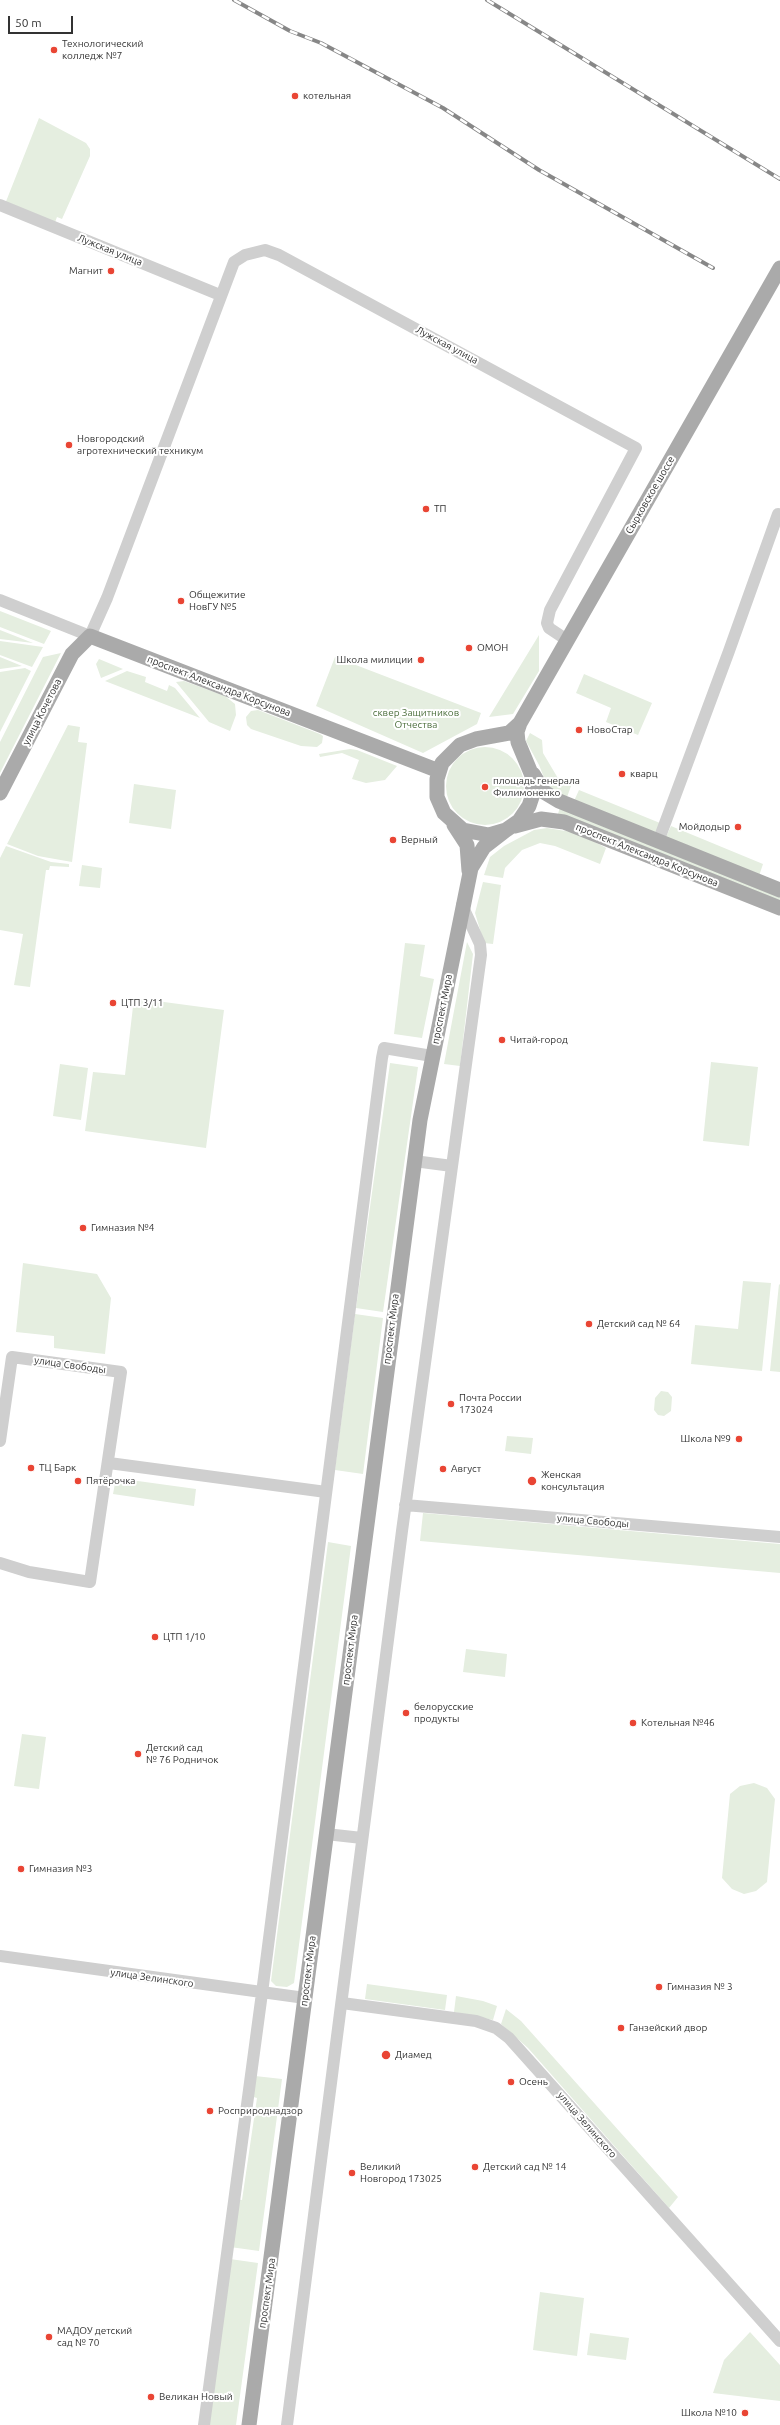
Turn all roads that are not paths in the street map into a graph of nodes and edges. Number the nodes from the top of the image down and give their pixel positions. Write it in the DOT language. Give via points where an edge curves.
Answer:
graph roads {
  1 [pos="0,205"];
  2 [pos="780,268"];
  3 [pos="220,295"];
  4 [pos="780,515"];
  5 [pos="0,600"];
  6 [pos="90,636"];
  7 [pos="567,640"];
  8 [pos="520,723"];
  9 [pos="476,739"];
  10 [pos="528,764"];
  11 [pos="439,771"];
  12 [pos="0,793"];
  13 [pos="449,820"];
  14 [pos="508,829"];
  15 [pos="658,842"];
  16 [pos="468,878"];
  17 [pos="780,890"];
  18 [pos="462,905"];
  19 [pos="780,908"];
  20 [pos="432,1056"];
  21 [pos="414,1161"];
  22 [pos="452,1166"];
  23 [pos="0,1441"];
  24 [pos="108,1462"];
  25 [pos="326,1492"];
  26 [pos="405,1505"];
  27 [pos="780,1537"];
  28 [pos="0,1563"];
  29 [pos="326,1834"];
  30 [pos="362,1838"];
  31 [pos="0,1956"];
  32 [pos="262,1993"];
  33 [pos="305,1998"];
  34 [pos="342,2003"];
  35 [pos="780,2341"];
  36 [pos="204,2425"];
  37 [pos="249,2425"];
  38 [pos="287,2425"];
  1 -- 3 [label="street, Лужская улица"];
  2 -- 7 [label="main road, Сырковское шоссе"];
  3 -- 6 [label="street" via="211,326 107,598"];
  3 -- 7 [label="street, Лужская улица" via="234,262 265,250 280,255 636,448 550,610 547,623 549,628"];
  4 -- 15 [label="street" via="778,514"];
  5 -- 6 [label="street, проспект Александра Корсунова"];
  6 -- 11 [label="main road, проспект Александра Корсунова"];
  6 -- 12 [label="main road, улица Кочетова" via="72,654"];
  7 -- 8 [label="main road, Сырковское шоссе"];
  8 -- 9 [label="main road" via="509,733"];
  8 -- 10 [label="main road" via="517,732 518,742"];
  9 -- 10 [label="main road" via="486,738 504,742 516,750"];
  9 -- 11 [label="main road" via="453,750"];
  10 -- 14 [label="main road" via="533,787 531,801 525,814"];
  10 -- 15 [label="main road, проспект Александра Корсунова" via="539,786 554,798"];
  11 -- 13 [label="main road" via="437,797"];
  13 -- 14 [label="main road" via="472,833 489,835"];
  13 -- 16 [label="main road, проспект Мира" via="467,845"];
  14 -- 16 [label="main road, проспект Мира" via="484,847 474,861"];
  14 -- 19 [label="main road, проспект Александра Корсунова" via="541,819 564,822"];
  15 -- 17 [label="main road, проспект Александра Корсунова"];
  16 -- 18 [label="main road, проспект Мира"];
  18 -- 20 [label="main road, проспект Мира"];
  18 -- 22 [label="street" via="480,944 481,955"];
  20 -- 21 [label="main road, проспект Мира"];
  20 -- 25 [label="street" via="384,1048"];
  21 -- 22 [label="street"];
  21 -- 29 [label="main road, проспект Мира"];
  22 -- 26 [label="street"];
  23 -- 24 [label="street, улица Свободы" via="12,1357 121,1372"];
  24 -- 25 [label="street"];
  24 -- 28 [label="street, улица Свободы" via="90,1582 29,1572"];
  25 -- 32 [label="street"];
  26 -- 27 [label="street, улица Свободы"];
  26 -- 30 [label="street"];
  29 -- 30 [label="street"];
  29 -- 33 [label="main road, проспект Мира"];
  30 -- 34 [label="street"];
  31 -- 32 [label="street, улица Зелинского"];
  32 -- 33 [label="street, улица Зелинского"];
  32 -- 36 [label="street"];
  33 -- 37 [label="main road, проспект Мира"];
  34 -- 35 [label="street, улица Зелинского" via="476,2021 500,2031 528,2057"];
  34 -- 38 [label="street"];
}
